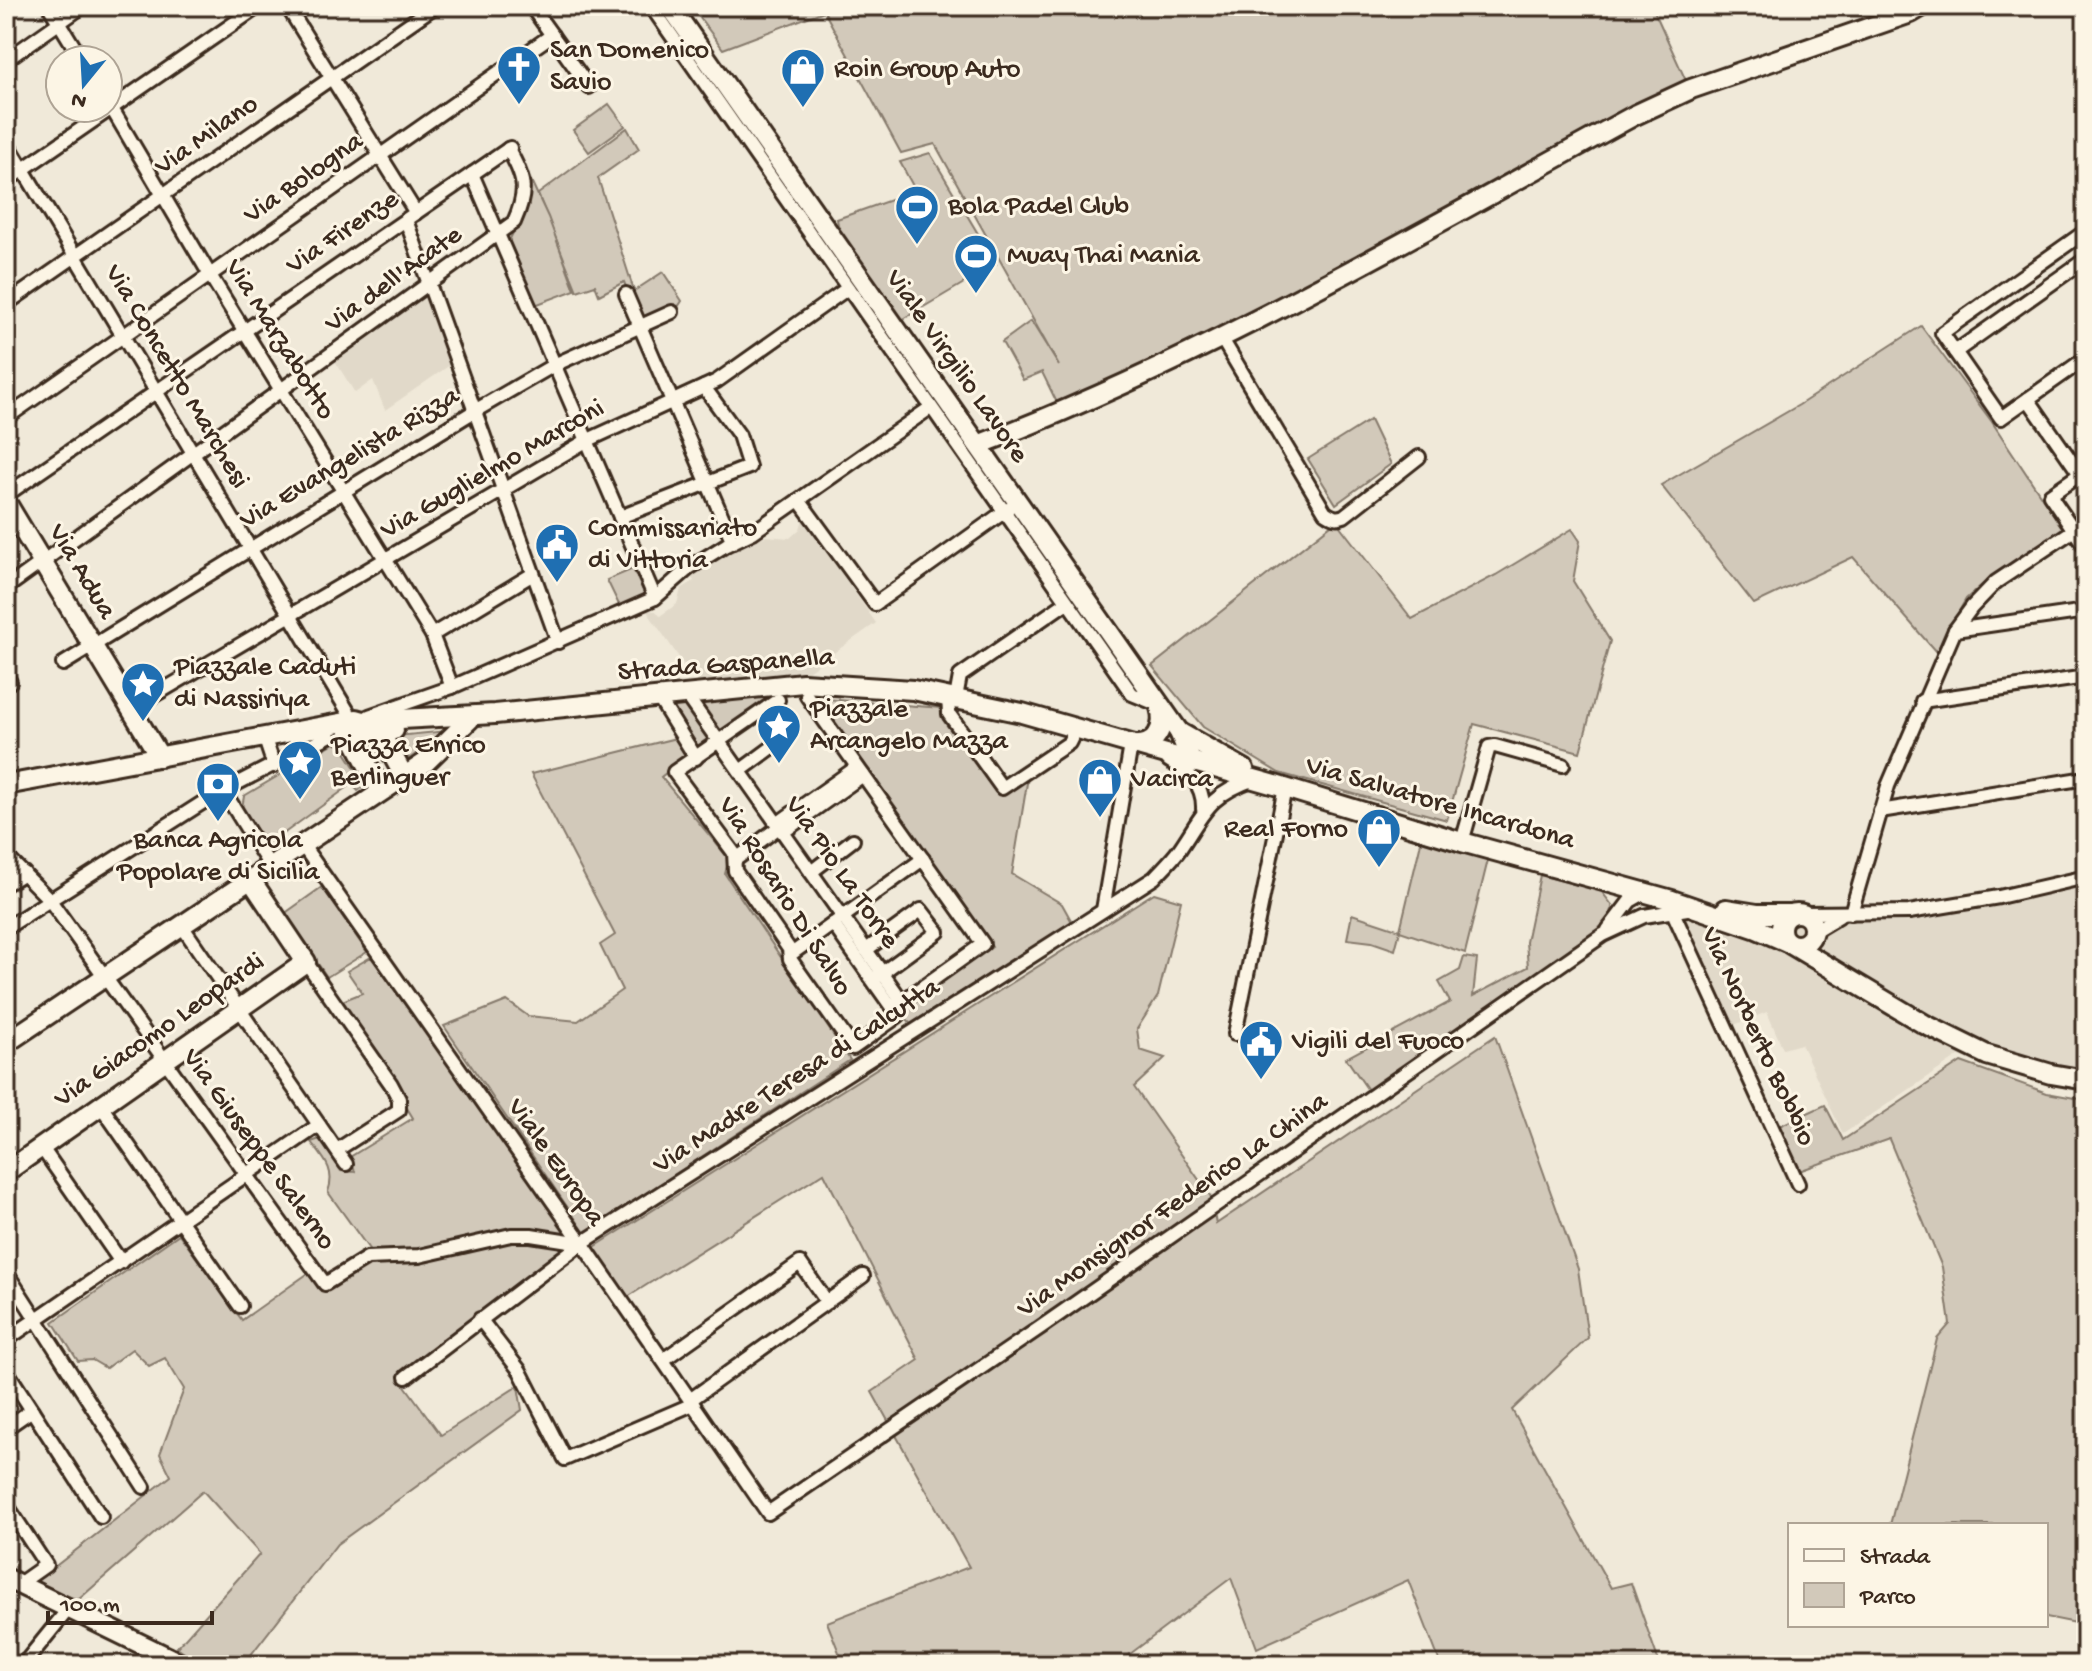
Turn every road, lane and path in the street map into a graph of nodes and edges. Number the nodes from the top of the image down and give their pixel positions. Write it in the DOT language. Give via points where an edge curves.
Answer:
graph roads {
  1 [pos="49,6"];
  2 [pos="83,6"];
  3 [pos="259,6"];
  4 [pos="287,6"];
  5 [pos="435,6"];
  6 [pos="531,6"];
  7 [pos="651,6"];
  8 [pos="670,6"];
  9 [pos="1923,6"];
  10 [pos="60,23"];
  11 [pos="552,35"];
  12 [pos="72,44"];
  13 [pos="6,60"];
  14 [pos="333,78"];
  15 [pos="589,87"];
  16 [pos="124,96"];
  17 [pos="84,124"];
  18 [pos="121,124"];
  19 [pos="6,141"];
  20 [pos="509,148"];
  21 [pos="380,156"];
  22 [pos="23,169"];
  23 [pos="472,174"];
  24 [pos="6,181"];
  25 [pos="164,196"];
  26 [pos="411,216"];
  27 [pos="2086,231"];
  28 [pos="497,235"];
  29 [pos="76,256"];
  30 [pos="2086,259"];
  31 [pos="844,269"];
  32 [pos="210,275"];
  33 [pos="429,284"];
  34 [pos="848,288"];
  35 [pos="626,294"];
  36 [pos="6,304"];
  37 [pos="672,312"];
  38 [pos="640,326"];
  39 [pos="244,330"];
  40 [pos="123,336"];
  41 [pos="1222,339"];
  42 [pos="1955,352"];
  43 [pos="2086,358"];
  44 [pos="554,365"];
  45 [pos="704,387"];
  46 [pos="155,390"];
  47 [pos="282,390"];
  48 [pos="2028,399"];
  49 [pos="672,400"];
  50 [pos="930,408"];
  51 [pos="473,412"];
  52 [pos="6,418"];
  53 [pos="586,441"];
  54 [pos="978,445"];
  55 [pos="194,454"];
  56 [pos="1419,457"];
  57 [pos="2083,472"];
  58 [pos="707,482"];
  59 [pos="343,490"];
  60 [pos="503,490"];
  61 [pos="6,495"];
  62 [pos="799,500"];
  63 [pos="6,502"];
  64 [pos="1010,507"];
  65 [pos="620,517"];
  66 [pos="2074,530"];
  67 [pos="733,542"];
  68 [pos="2086,548"];
  69 [pos="249,549"];
  70 [pos="385,559"];
  71 [pos="43,562"];
  72 [pos="533,574"];
  73 [pos="6,588"];
  74 [pos="655,598"];
  75 [pos="1067,602"];
  76 [pos="2086,611"];
  77 [pos="289,615"];
  78 [pos="1955,630"];
  79 [pos="432,635"];
  80 [pos="558,642"];
  81 [pos="92,646"];
  82 [pos="63,664"];
  83 [pos="2086,677"];
  84 [pos="452,687"];
  85 [pos="431,695"];
  86 [pos="686,695"];
  87 [pos="807,696"];
  88 [pos="658,697"];
  89 [pos="952,697"];
  90 [pos="778,700"];
  91 [pos="1922,701"];
  92 [pos="1159,705"];
  93 [pos="131,709"];
  94 [pos="495,714"];
  95 [pos="433,718"];
  96 [pos="470,719"];
  97 [pos="360,727"];
  98 [pos="1076,729"];
  99 [pos="1179,732"];
  100 [pos="329,736"];
  101 [pos="265,739"];
  102 [pos="719,742"];
  103 [pos="1131,745"];
  104 [pos="774,746"];
  105 [pos="1152,751"];
  106 [pos="160,757"];
  107 [pos="696,758"];
  108 [pos="1192,763"];
  109 [pos="1563,765"];
  110 [pos="274,766"];
  111 [pos="1220,770"];
  112 [pos="740,771"];
  113 [pos="860,771"];
  114 [pos="404,776"];
  115 [pos="2086,778"];
  116 [pos="1254,779"];
  117 [pos="6,785"];
  118 [pos="1202,787"];
  119 [pos="1280,787"];
  120 [pos="223,790"];
  121 [pos="381,791"];
  122 [pos="1222,793"];
  123 [pos="1203,809"];
  124 [pos="1880,811"];
  125 [pos="780,828"];
  126 [pos="853,840"];
  127 [pos="1462,842"];
  128 [pos="301,843"];
  129 [pos="6,856"];
  130 [pos="920,856"];
  131 [pos="735,860"];
  132 [pos="270,866"];
  133 [pos="811,872"];
  134 [pos="24,873"];
  135 [pos="2086,877"];
  136 [pos="251,880"];
  137 [pos="1611,883"];
  138 [pos="6,884"];
  139 [pos="1644,892"];
  140 [pos="49,899"];
  141 [pos="1672,905"];
  142 [pos="1103,910"];
  143 [pos="1796,914"];
  144 [pos="1848,914"];
  145 [pos="1648,915"];
  146 [pos="1619,916"];
  147 [pos="838,918"];
  148 [pos="182,926"];
  149 [pos="6,928"];
  150 [pos="1813,934"];
  151 [pos="1603,935"];
  152 [pos="1790,944"];
  153 [pos="866,950"];
  154 [pos="790,955"];
  155 [pos="306,962"];
  156 [pos="106,975"];
  157 [pos="878,976"];
  158 [pos="1849,978"];
  159 [pos="897,1004"];
  160 [pos="239,1010"];
  161 [pos="1235,1034"];
  162 [pos="6,1043"];
  163 [pos="165,1062"];
  164 [pos="2086,1080"];
  165 [pos="101,1106"];
  166 [pos="319,1125"];
  167 [pos="42,1148"];
  168 [pos="337,1150"];
  169 [pos="346,1164"];
  170 [pos="6,1172"];
  171 [pos="247,1175"];
  172 [pos="1798,1184"];
  173 [pos="181,1221"];
  174 [pos="582,1243"];
  175 [pos="121,1262"];
  176 [pos="6,1272"];
  177 [pos="863,1276"];
  178 [pos="827,1302"];
  179 [pos="240,1306"];
  180 [pos="36,1319"];
  181 [pos="480,1319"];
  182 [pos="6,1340"];
  183 [pos="663,1360"];
  184 [pos="6,1370"];
  185 [pos="406,1377"];
  186 [pos="692,1402"];
  187 [pos="32,1410"];
  188 [pos="6,1428"];
  189 [pos="144,1487"];
  190 [pos="6,1504"];
  191 [pos="768,1513"];
  192 [pos="101,1517"];
  193 [pos="11,1583"];
  194 [pos="70,1607"];
  195 [pos="23,1665"];
  196 [pos="184,1665"];
  1 -- 10 [label="street"];
  2 -- 10 [label="street"];
  3 -- 16 [label="street"];
  4 -- 14 [label="street"];
  5 -- 14 [label="street, Via Milano"];
  6 -- 11 [label="street"];
  7 -- 31 [label="street"];
  8 -- 31 [label="street, Viale Virgilio Lavore"];
  9 -- 41 [label="street" via="1691,89 1635,115"];
  10 -- 12 [label="street"];
  10 -- 13 [label="street"];
  11 -- 15 [label="street"];
  11 -- 21 [label="street, Via Bologna"];
  14 -- 21 [label="street"];
  14 -- 25 [label="street, Via Milano"];
  17 -- 22 [label="street"];
  18 -- 25 [label="street, Via Marzabotto"];
  19 -- 22 [label="street, Via Concetto Marchesi"];
  20 -- 23 [label="street, Via Firenze"];
  20 -- 28 [label="street, Via dell'Acate" via="524,184 522,204 514,222"];
  21 -- 26 [label="street"];
  21 -- 32 [label="street, Via Bologna"];
  22 -- 24 [label="street"];
  22 -- 29 [label="street, Via Concetto Marchesi"];
  23 -- 26 [label="street, Via Firenze"];
  23 -- 28 [label="street"];
  25 -- 29 [label="street, Via Milano"];
  25 -- 32 [label="street, Via Marzabotto"];
  26 -- 33 [label="street"];
  26 -- 39 [label="street, Via Firenze"];
  27 -- 42 [label="street" via="1942,333"];
  28 -- 33 [label="street, Via dell'Acate"];
  28 -- 44 [label="street"];
  29 -- 36 [label="street, Via Milano"];
  29 -- 40 [label="street, Via Concetto Marchesi"];
  30 -- 42 [label="street"];
  31 -- 34 [label="street"];
  31 -- 54 [label="street, Viale Virgilio Lavore"];
  32 -- 39 [label="street, Via Marzabotto"];
  32 -- 40 [label="street, Via Bologna"];
  33 -- 47 [label="street, Via dell'Acate"];
  33 -- 51 [label="street"];
  34 -- 45 [label="street, Via Guglielmo Marconi"];
  34 -- 50 [label="street"];
  35 -- 38 [label="street"];
  37 -- 38 [label="street, Via Evangelista Rizza"];
  38 -- 44 [label="street, Via Evangelista Rizza"];
  38 -- 49 [label="street"];
  39 -- 46 [label="street, Via Firenze"];
  39 -- 47 [label="street, Via Marzabotto"];
  40 -- 46 [label="street, Via Concetto Marchesi"];
  40 -- 52 [label="street, Via Bologna"];
  41 -- 54 [label="street"];
  41 -- 56 [label="street" via="1325,512 1334,518 1344,516"];
  42 -- 48 [label="street" via="2001,418"];
  43 -- 48 [label="street"];
  44 -- 51 [label="street, Via Evangelista Rizza"];
  44 -- 53 [label="street"];
  45 -- 49 [label="street, Via Guglielmo Marconi"];
  45 -- 58 [label="street" via="739,435 749,467"];
  46 -- 55 [label="street, Via Concetto Marchesi"];
  46 -- 61 [label="street, Via Firenze"];
  47 -- 55 [label="street, Via dell'Acate"];
  47 -- 59 [label="street, Via Marzabotto"];
  48 -- 57 [label="street"];
  49 -- 53 [label="street, Via Guglielmo Marconi"];
  49 -- 58 [label="street"];
  50 -- 62 [label="street"];
  50 -- 64 [label="street"];
  51 -- 59 [label="street, Via Evangelista Rizza"];
  51 -- 60 [label="street"];
  53 -- 60 [label="street, Via Guglielmo Marconi"];
  53 -- 65 [label="street"];
  54 -- 64 [label="street, Viale Virgilio Lavore"];
  55 -- 69 [label="street, Via Concetto Marchesi"];
  55 -- 71 [label="street, Via dell'Acate"];
  57 -- 66 [label="street" via="2050,495"];
  58 -- 65 [label="street"];
  58 -- 67 [label="street"];
  59 -- 69 [label="street, Via Evangelista Rizza"];
  59 -- 70 [label="street, Via Marzabotto"];
  60 -- 70 [label="street, Via Guglielmo Marconi"];
  60 -- 72 [label="street"];
  62 -- 64 [label="street" via="875,604"];
  62 -- 67 [label="street"];
  63 -- 71 [label="street, Via Adua"];
  64 -- 75 [label="street"];
  64 -- 92 [label="street, Viale Virgilio Lavore"];
  65 -- 74 [label="street"];
  66 -- 68 [label="street"];
  66 -- 78 [label="street" via="1996,582"];
  67 -- 74 [label="street" via="689,568"];
  69 -- 77 [label="street, Via Concetto Marchesi"];
  69 -- 81 [label="street, Via Evangelista Rizza"];
  70 -- 77 [label="street, Via Guglielmo Marconi"];
  70 -- 79 [label="street, Via Marzabotto"];
  71 -- 73 [label="street, Via dell'Acate"];
  71 -- 81 [label="street, Via Adua"];
  72 -- 79 [label="street"];
  72 -- 80 [label="street"];
  74 -- 80 [label="street"];
  75 -- 89 [label="street" via="960,676"];
  75 -- 92 [label="street" via="1132,694"];
  76 -- 78 [label="street"];
  77 -- 93 [label="street, Via Guglielmo Marconi"];
  77 -- 97 [label="street, Via Concetto Marchesi"];
  78 -- 91 [label="street"];
  79 -- 84 [label="street, Via Marzabotto"];
  80 -- 84 [label="street"];
  81 -- 82 [label="street, Via Evangelista Rizza"];
  81 -- 93 [label="street, Via Adua"];
  83 -- 91 [label="street"];
  84 -- 85 [label="street"];
  85 -- 95 [label="street"];
  85 -- 97 [label="street"];
  86 -- 88 [label="street, Strada Gaspanella"];
  86 -- 89 [label="street, Strada Gaspanella" via="803,683 871,685"];
  86 -- 102 [label="street, Via Pio La Torre"];
  87 -- 113 [label="street"];
  88 -- 94 [label="street, Strada Gaspanella"];
  88 -- 107 [label="street"];
  89 -- 98 [label="street, Strada Gaspanella"];
  89 -- 98 [label="street" via="949,714 1002,788 1069,743"];
  90 -- 102 [label="street"];
  91 -- 124 [label="street"];
  92 -- 99 [label="street, Viale Virgilio Lavore"];
  92 -- 103 [label="street" via="1163,723 1156,739"];
  93 -- 106 [label="street, Via Adua"];
  94 -- 95 [label="street, Strada Gaspanella"];
  94 -- 96 [label="street, Strada Gaspanella"];
  95 -- 97 [label="street, Strada Gaspanella"];
  96 -- 97 [label="street, Strada Gaspanella"];
  96 -- 114 [label="street"];
  97 -- 100 [label="street"];
  97 -- 101 [label="street"];
  97 -- 114 [label="street"];
  97 -- 121 [label="street"];
  98 -- 103 [label="street, Strada Gaspanella"];
  99 -- 108 [label="street, Viale Virgilio Lavore"];
  99 -- 119 [label="street"];
  100 -- 101 [label="street"];
  100 -- 110 [label="street"];
  101 -- 106 [label="street"];
  101 -- 110 [label="street"];
  102 -- 107 [label="street"];
  102 -- 112 [label="street, Via Pio La Torre"];
  103 -- 105 [label="street, Strada Gaspanella"];
  103 -- 142 [label="street"];
  104 -- 112 [label="street"];
  105 -- 108 [label="street, Strada Gaspanella"];
  105 -- 118 [label="street"];
  106 -- 117 [label="street"];
  107 -- 131 [label="street, Via Rosario Di Salvo" via="674,772"];
  108 -- 111 [label="street, Via Salvatore Incardona"];
  108 -- 118 [label="street"];
  109 -- 127 [label="street" via="1489,747"];
  110 -- 120 [label="street"];
  111 -- 116 [label="street, Via Salvatore Incardona"];
  111 -- 118 [label="street" via="1211,772"];
  111 -- 122 [label="street" via="1226,785"];
  112 -- 125 [label="street, Via Pio La Torre"];
  113 -- 125 [label="street"];
  113 -- 130 [label="street"];
  114 -- 121 [label="street"];
  115 -- 124 [label="street"];
  116 -- 119 [label="street, Via Salvatore Incardona"];
  116 -- 122 [label="street, Via Madre Teresa di Calcutta"];
  118 -- 123 [label="street"];
  119 -- 127 [label="street, Via Salvatore Incardona"];
  119 -- 161 [label="street"];
  120 -- 132 [label="street"];
  120 -- 140 [label="street"];
  121 -- 128 [label="street"];
  122 -- 123 [label="street, Via Madre Teresa di Calcutta"];
  123 -- 142 [label="street, Via Madre Teresa di Calcutta" via="1154,878"];
  124 -- 144 [label="street"];
  125 -- 131 [label="street"];
  125 -- 133 [label="street, Via Pio La Torre"];
  126 -- 133 [label="street"];
  127 -- 137 [label="street, Via Salvatore Incardona"];
  128 -- 132 [label="street"];
  128 -- 174 [label="street, Viale Europa"];
  129 -- 134 [label="street, Via Giuseppe Salerno"];
  130 -- 147 [label="street"];
  130 -- 159 [label="street" via="983,944"];
  131 -- 154 [label="street, Via Rosario Di Salvo" via="735,871"];
  132 -- 136 [label="street"];
  133 -- 147 [label="street, Via Pio La Torre"];
  134 -- 138 [label="street"];
  134 -- 140 [label="street, Via Giuseppe Salerno"];
  135 -- 144 [label="street" via="1909,912"];
  136 -- 148 [label="street"];
  136 -- 155 [label="street"];
  137 -- 139 [label="street, Via Salvatore Incardona"];
  137 -- 146 [label="street"];
  139 -- 141 [label="street, Via Salvatore Incardona"];
  139 -- 145 [label="street" via="1651,904"];
  139 -- 146 [label="street"];
  140 -- 149 [label="street"];
  140 -- 156 [label="street, Via Giuseppe Salerno"];
  141 -- 143 [label="street"];
  141 -- 145 [label="street"];
  141 -- 152 [label="street" via="1695,908"];
  141 -- 172 [label="street, Via Norberto Bobbio"];
  142 -- 174 [label="street, Via Madre Teresa di Calcutta"];
  143 -- 144 [label="street"];
  143 -- 150 [label="street" via="1811,920"];
  143 -- 152 [label="street" via="1781,927"];
  144 -- 150 [label="street" via="1831,919"];
  145 -- 151 [label="street"];
  146 -- 151 [label="street"];
  147 -- 153 [label="street, Via Pio La Torre"];
  147 -- 154 [label="street"];
  147 -- 157 [label="street"];
  148 -- 156 [label="street"];
  148 -- 160 [label="street"];
  150 -- 152 [label="street" via="1804,944"];
  150 -- 158 [label="street" via="1826,958"];
  151 -- 191 [label="street, Via Monsignor Federico La China"];
  152 -- 158 [label="street"];
  153 -- 157 [label="street, Via Pio La Torre"];
  153 -- 157 [label="street" via="921,910 938,932"];
  154 -- 159 [label="street, Via Rosario Di Salvo" via="853,1048 898,1016"];
  155 -- 160 [label="street, Via Giacomo Leopardi"];
  155 -- 168 [label="street" via="399,1099 399,1110"];
  156 -- 162 [label="street"];
  156 -- 163 [label="street, Via Giuseppe Salerno"];
  157 -- 159 [label="street"];
  158 -- 164 [label="street" via="1987,1055"];
  160 -- 163 [label="street, Via Giacomo Leopardi"];
  160 -- 166 [label="street"];
  163 -- 165 [label="street, Via Giacomo Leopardi"];
  163 -- 171 [label="street, Via Giuseppe Salerno"];
  165 -- 167 [label="street, Via Giacomo Leopardi"];
  165 -- 173 [label="street"];
  166 -- 168 [label="street"];
  166 -- 171 [label="street"];
  167 -- 170 [label="street, Via Giacomo Leopardi"];
  167 -- 175 [label="street"];
  168 -- 169 [label="street"];
  171 -- 173 [label="street"];
  171 -- 174 [label="street, Via Giuseppe Salerno" via="325,1284 367,1258 419,1256 511,1235"];
  173 -- 175 [label="street"];
  173 -- 179 [label="street"];
  174 -- 181 [label="street, Via Madre Teresa di Calcutta"];
  174 -- 183 [label="street, Viale Europa"];
  175 -- 180 [label="street"];
  176 -- 180 [label="street"];
  177 -- 178 [label="street"];
  178 -- 183 [label="street" via="800,1263"];
  178 -- 186 [label="street"];
  180 -- 182 [label="street"];
  180 -- 189 [label="street"];
  181 -- 185 [label="street, Via Madre Teresa di Calcutta"];
  181 -- 186 [label="street" via="520,1371 565,1459"];
  183 -- 186 [label="street, Viale Europa"];
  184 -- 187 [label="street"];
  186 -- 191 [label="street, Viale Europa"];
  187 -- 188 [label="street"];
  187 -- 192 [label="street"];
  190 -- 193 [label="street" via="46,1565"];
  193 -- 194 [label="street"];
  194 -- 195 [label="street"];
  194 -- 196 [label="street"];
}
